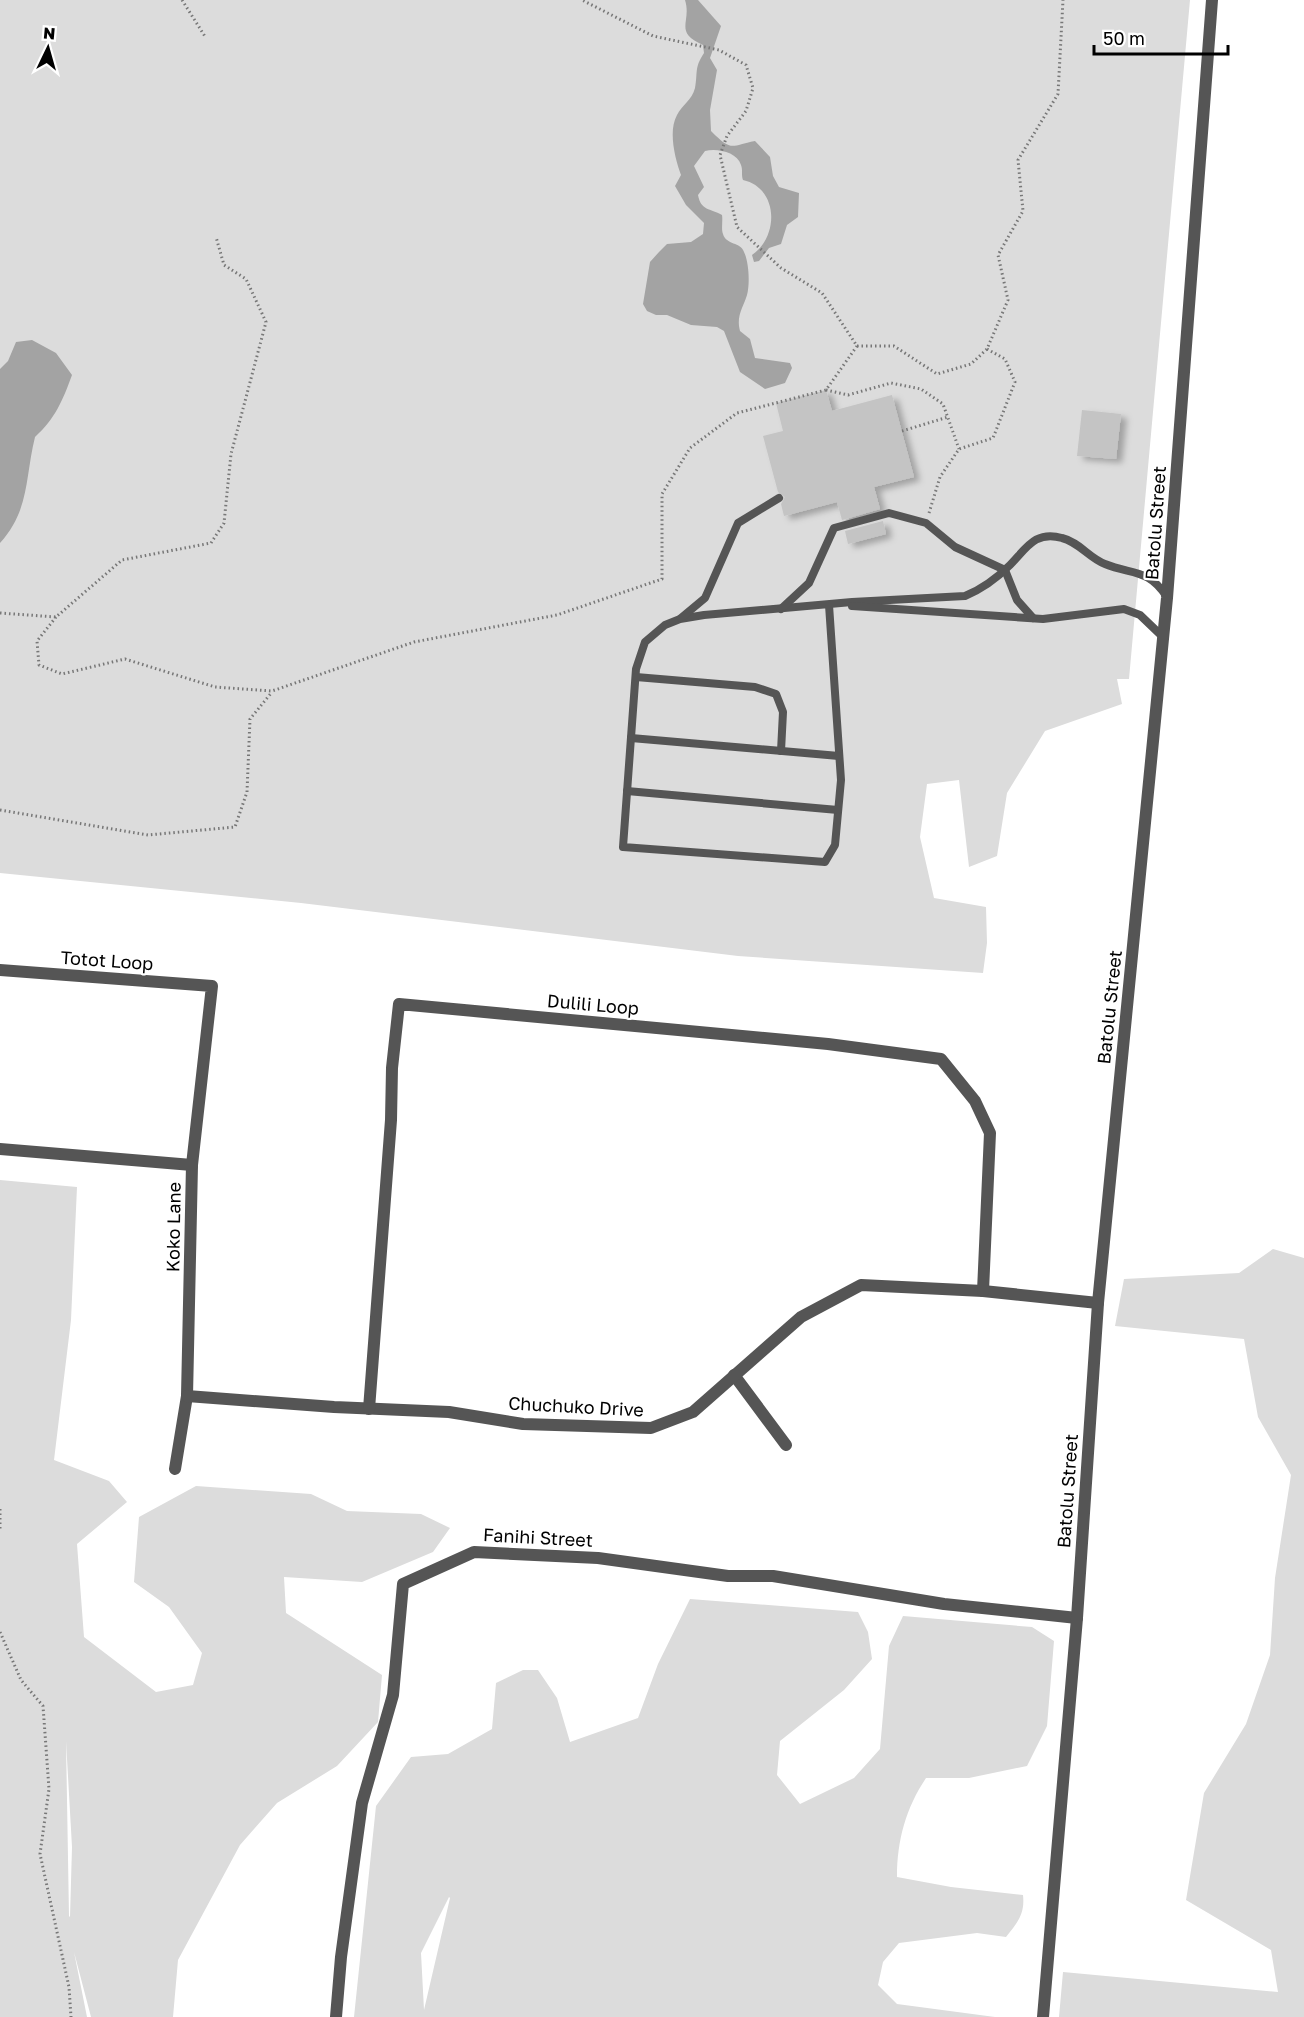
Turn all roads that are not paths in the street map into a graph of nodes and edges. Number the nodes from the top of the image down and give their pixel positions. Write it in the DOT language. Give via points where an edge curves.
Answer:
graph roads {
  1 [pos="1212,0"];
  2 [pos="779,498"];
  3 [pos="1005,570"];
  4 [pos="1167,598"];
  5 [pos="817,605"];
  6 [pos="829,605"];
  7 [pos="780,609"];
  8 [pos="1033,618"];
  9 [pos="680,619"];
  10 [pos="1164,638"];
  11 [pos="636,676"];
  12 [pos="631,738"];
  13 [pos="781,751"];
  14 [pos="839,756"];
  15 [pos="627,791"];
  16 [pos="838,810"];
  17 [pos="0,970"];
  18 [pos="212,986"];
  19 [pos="0,1149"];
  20 [pos="192,1165"];
  21 [pos="983,1291"];
  22 [pos="1098,1303"];
  23 [pos="734,1375"];
  24 [pos="187,1396"];
  25 [pos="369,1409"];
  26 [pos="786,1445"];
  27 [pos="175,1469"];
  28 [pos="1077,1618"];
  29 [pos="336,2017"];
  30 [pos="1043,2017"];
  1 -- 4 [label="street, Batolu Street"];
  2 -- 9 [label="lane" via="738,523 705,598"];
  3 -- 4 [label="lane" via="1033,541 1061,537 1106,565 1154,580"];
  3 -- 5 [label="lane" via="965,596"];
  3 -- 7 [label="lane" via="955,547 926,523 889,513 834,528 809,583"];
  3 -- 8 [label="lane" via="1017,600"];
  4 -- 10 [label="street, Batolu Street"];
  5 -- 6 [label="lane"];
  5 -- 7 [label="lane"];
  6 -- 8 [label="lane"];
  6 -- 14 [label="lane"];
  7 -- 9 [label="lane"];
  8 -- 10 [label="lane" via="1075,617 1111,608 1124,609 1140,615"];
  9 -- 11 [label="lane" via="664,625 645,642"];
  10 -- 22 [label="street, Batolu Street"];
  11 -- 12 [label="lane"];
  11 -- 13 [label="lane" via="755,687 776,693 783,712"];
  12 -- 13 [label="lane"];
  12 -- 15 [label="lane"];
  13 -- 14 [label="lane"];
  14 -- 16 [label="lane"];
  15 -- 16 [label="lane"];
  15 -- 16 [label="lane" via="623,847 825,862 835,844"];
  17 -- 18 [label="street, Totot Loop"];
  18 -- 20 [label="street, Koko Lane"];
  19 -- 20 [label="street"];
  20 -- 24 [label="street, Koko Lane"];
  21 -- 22 [label="street, Chuchuko Drive"];
  21 -- 23 [label="street, Chuchuko Drive" via="861,1285 801,1317"];
  21 -- 25 [label="street, Dulili Loop" via="990,1133 975,1101 941,1059 828,1044 399,1005"];
  22 -- 28 [label="street, Batolu Street"];
  23 -- 25 [label="street, Chuchuko Drive" via="693,1412 651,1428 523,1424 449,1412"];
  23 -- 26 [label="street"];
  24 -- 25 [label="street, Chuchuko Drive"];
  24 -- 27 [label="street, Koko Lane"];
  28 -- 29 [label="street, Fanihi Street" via="944,1604 773,1576 728,1576 598,1558 474,1552 403,1584 393,1695 362,1803"];
  28 -- 30 [label="street, Batolu Street"];
}
